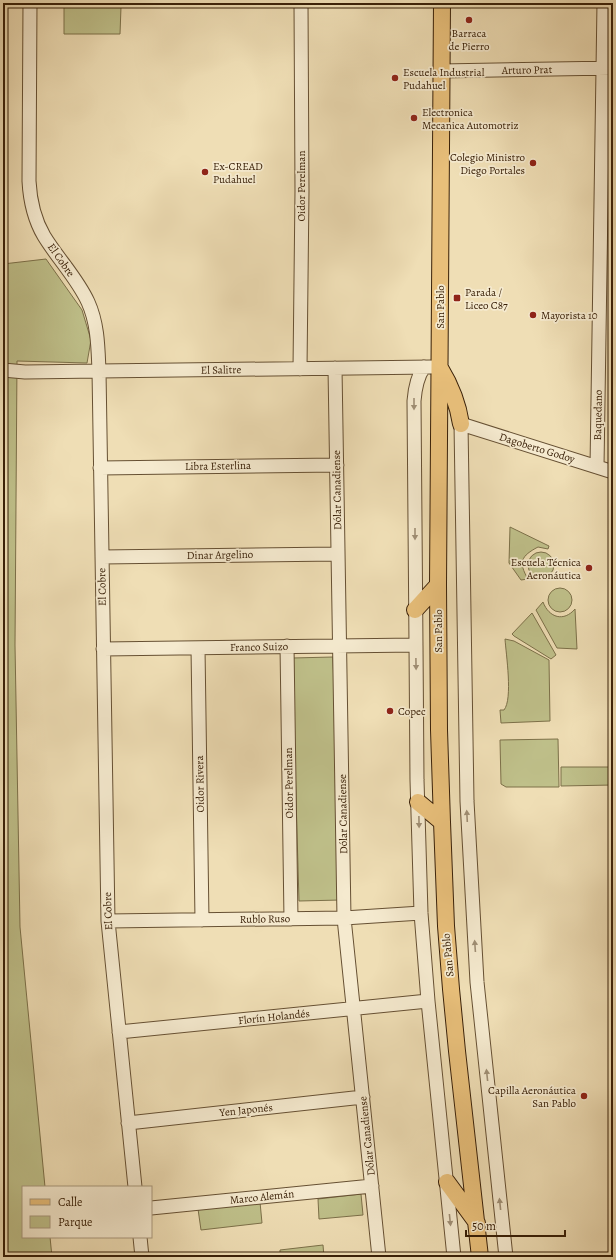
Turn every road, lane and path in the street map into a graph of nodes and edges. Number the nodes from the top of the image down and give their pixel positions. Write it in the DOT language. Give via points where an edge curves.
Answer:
graph roads {
  1 [pos="30,3"];
  2 [pos="301,3"];
  3 [pos="442,3"];
  4 [pos="604,3"];
  5 [pos="608,68"];
  6 [pos="441,71"];
  7 [pos="432,367"];
  8 [pos="335,368"];
  9 [pos="300,369"];
  10 [pos="3,370"];
  11 [pos="99,371"];
  12 [pos="461,424"];
  13 [pos="337,465"];
  14 [pos="597,467"];
  15 [pos="100,468"];
  16 [pos="613,472"];
  17 [pos="338,554"];
  18 [pos="102,557"];
  19 [pos="438,585"];
  20 [pos="415,610"];
  21 [pos="416,645"];
  22 [pos="287,646"];
  23 [pos="340,646"];
  24 [pos="198,648"];
  25 [pos="103,649"];
  26 [pos="418,802"];
  27 [pos="442,822"];
  28 [pos="421,913"];
  29 [pos="344,918"];
  30 [pos="291,919"];
  31 [pos="202,920"];
  32 [pos="108,921"];
  33 [pos="428,1001"];
  34 [pos="354,1008"];
  35 [pos="119,1032"];
  36 [pos="363,1097"];
  37 [pos="128,1123"];
  38 [pos="447,1182"];
  39 [pos="135,1186"];
  40 [pos="372,1186"];
  41 [pos="152,1208"];
  42 [pos="476,1223"];
  43 [pos="140,1238"];
  44 [pos="142,1257"];
  45 [pos="380,1257"];
  46 [pos="454,1257"];
  47 [pos="480,1257"];
  48 [pos="506,1257"];
  1 -- 11 [label="street, El Cobre" via="30,193 42,232 89,304 97,337"];
  2 -- 9 [label="street, Oidor Perelman"];
  3 -- 6 [label="main road, San Pablo"];
  4 -- 5 [label="street, Baquedano"];
  5 -- 6 [label="street, Arturo Prat"];
  5 -- 14 [label="street, Baquedano"];
  6 -- 7 [label="main road, San Pablo"];
  7 -- 8 [label="street, El Salitre"];
  7 -- 12 [label="main road" via="454,394"];
  7 -- 19 [label="main road, San Pablo"];
  7 -- 20 [label="street, San Pablo, one-way" via="419,374 414,395"];
  8 -- 9 [label="street, El Salitre"];
  8 -- 13 [label="street, Dólar Canadiense"];
  9 -- 11 [label="street, El Salitre"];
  10 -- 11 [label="street, El Salitre"];
  11 -- 15 [label="street, El Cobre"];
  12 -- 14 [label="street, Dagoberto Godoy"];
  48 -- 12 [label="street, one-way" via="477,982 468,824"];
  13 -- 15 [label="street, Libra Esterlina"];
  13 -- 17 [label="street, Dólar Canadiense"];
  14 -- 16 [label="street, Dagoberto Godoy"];
  15 -- 18 [label="street, El Cobre"];
  17 -- 18 [label="street, Dinar Argelino"];
  17 -- 23 [label="street, Dólar Canadiense"];
  18 -- 25 [label="street, El Cobre"];
  19 -- 20 [label="main road"];
  19 -- 27 [label="main road, San Pablo"];
  20 -- 21 [label="street, San Pablo"];
  21 -- 23 [label="street, Franco Suizo"];
  21 -- 26 [label="street, San Pablo, one-way"];
  22 -- 23 [label="street, Franco Suizo"];
  22 -- 24 [label="street, Franco Suizo"];
  22 -- 30 [label="street, Oidor Perelman"];
  23 -- 29 [label="street, Dólar Canadiense"];
  24 -- 25 [label="street, Franco Suizo"];
  24 -- 31 [label="street, Oidor Rivera"];
  25 -- 32 [label="street, El Cobre"];
  26 -- 27 [label="main road"];
  26 -- 28 [label="street, San Pablo, one-way"];
  27 -- 42 [label="main road, San Pablo" via="451,988"];
  28 -- 29 [label="street, Rublo Ruso"];
  28 -- 33 [label="street, San Pablo"];
  29 -- 30 [label="street, Rublo Ruso"];
  29 -- 34 [label="street, Dólar Canadiense"];
  30 -- 31 [label="street, Rublo Ruso"];
  31 -- 32 [label="street, Rublo Ruso"];
  32 -- 35 [label="street, El Cobre"];
  33 -- 34 [label="street, Florín Holandés"];
  33 -- 38 [label="street, San Pablo"];
  34 -- 35 [label="street, Florín Holandés"];
  34 -- 36 [label="street, Dólar Canadiense"];
  35 -- 37 [label="street, El Cobre"];
  36 -- 37 [label="street, Yen Japonés"];
  36 -- 40 [label="street, Dólar Canadiense"];
  37 -- 39 [label="street, El Cobre"];
  38 -- 42 [label="main road"];
  38 -- 46 [label="street, San Pablo, one-way"];
  40 -- 41 [label="street, Marco Alemán"];
  40 -- 45 [label="street, Dólar Canadiense"];
  42 -- 47 [label="main road, San Pablo"];
  43 -- 44 [label="street"];
}
